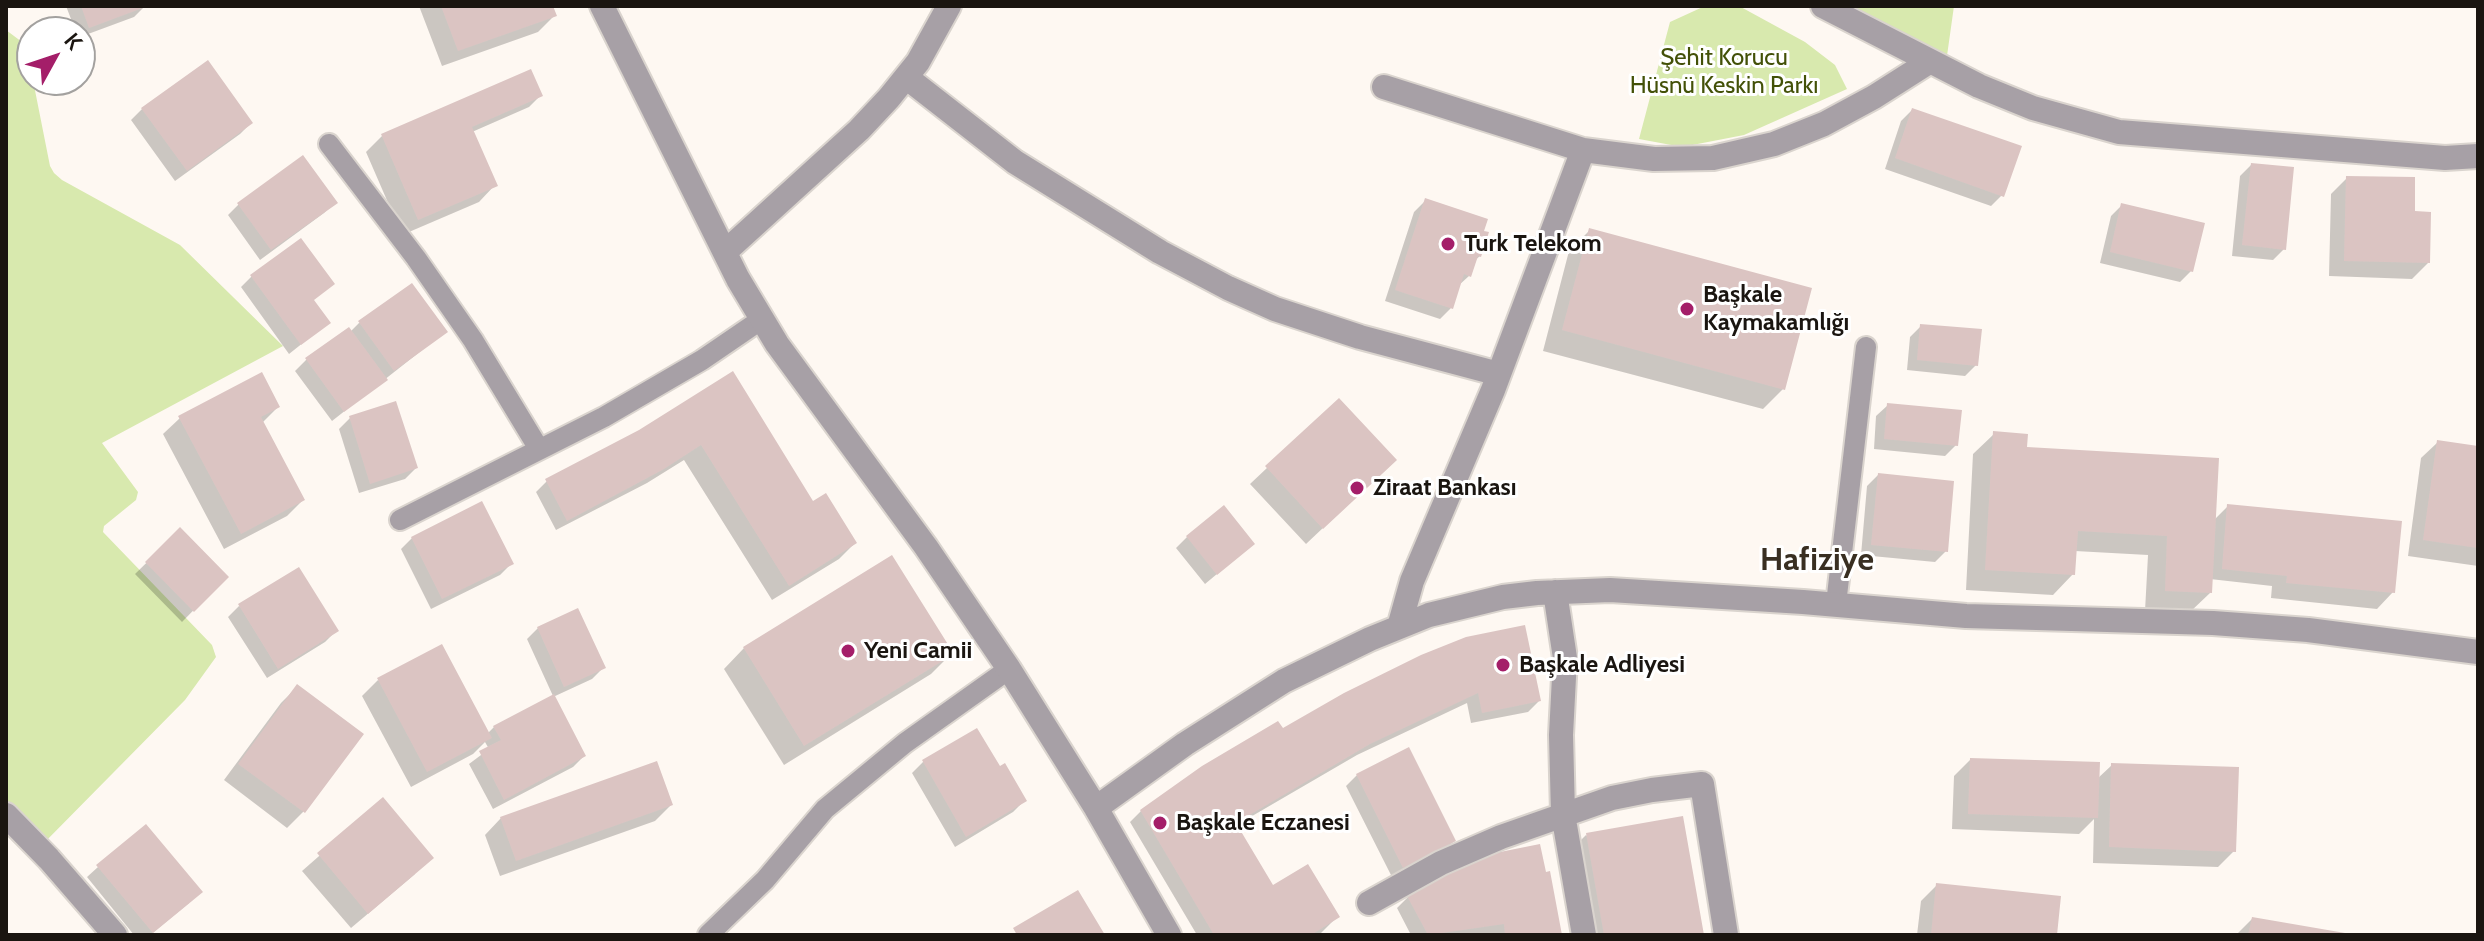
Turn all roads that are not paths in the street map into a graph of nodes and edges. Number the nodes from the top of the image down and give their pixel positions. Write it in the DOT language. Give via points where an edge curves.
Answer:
graph roads {
  1 [pos="602,6"];
  2 [pos="949,6"];
  3 [pos="1823,6"];
  4 [pos="1929,62"];
  5 [pos="906,77"];
  6 [pos="1384,87"];
  7 [pos="329,144"];
  8 [pos="1583,150"];
  9 [pos="2478,156"];
  10 [pos="725,252"];
  11 [pos="762,319"];
  12 [pos="1866,347"];
  13 [pos="1499,374"];
  14 [pos="539,449"];
  15 [pos="400,520"];
  16 [pos="1555,592"];
  17 [pos="1836,604"];
  18 [pos="1399,627"];
  19 [pos="2478,652"];
  20 [pos="1009,669"];
  21 [pos="1096,808"];
  22 [pos="1563,814"];
  23 [pos="6,815"];
  24 [pos="1369,903"];
  25 [pos="115,935"];
  26 [pos="708,935"];
  27 [pos="1169,935"];
  28 [pos="1584,935"];
  29 [pos="1726,935"];
  1 -- 10 [label="street"];
  2 -- 5 [label="street"];
  3 -- 4 [label="street"];
  4 -- 8 [label="street" via="1824,124 1774,144 1713,158 1654,159"];
  4 -- 9 [label="street" via="2033,108 2119,132 2417,157"];
  5 -- 10 [label="street" via="859,130"];
  5 -- 13 [label="street" via="1015,162 1228,288 1360,337"];
  6 -- 8 [label="street"];
  7 -- 14 [label="lane" via="457,316"];
  8 -- 13 [label="street"];
  10 -- 11 [label="street"];
  11 -- 14 [label="lane" via="660,386"];
  11 -- 20 [label="street"];
  12 -- 17 [label="lane"];
  13 -- 18 [label="street" via="1412,581"];
  14 -- 15 [label="lane"];
  16 -- 17 [label="street" via="1610,590"];
  16 -- 18 [label="street" via="1503,597"];
  16 -- 22 [label="street" via="1565,658"];
  17 -- 19 [label="street" via="1966,616 2308,630"];
  18 -- 21 [label="street" via="1284,681"];
  20 -- 21 [label="street"];
  20 -- 26 [label="lane" via="905,743 825,809 765,880"];
  21 -- 27 [label="street"];
  22 -- 24 [label="street" via="1441,863"];
  22 -- 28 [label="street"];
  22 -- 29 [label="street" via="1612,798 1702,784"];
  23 -- 25 [label="street"];
}
